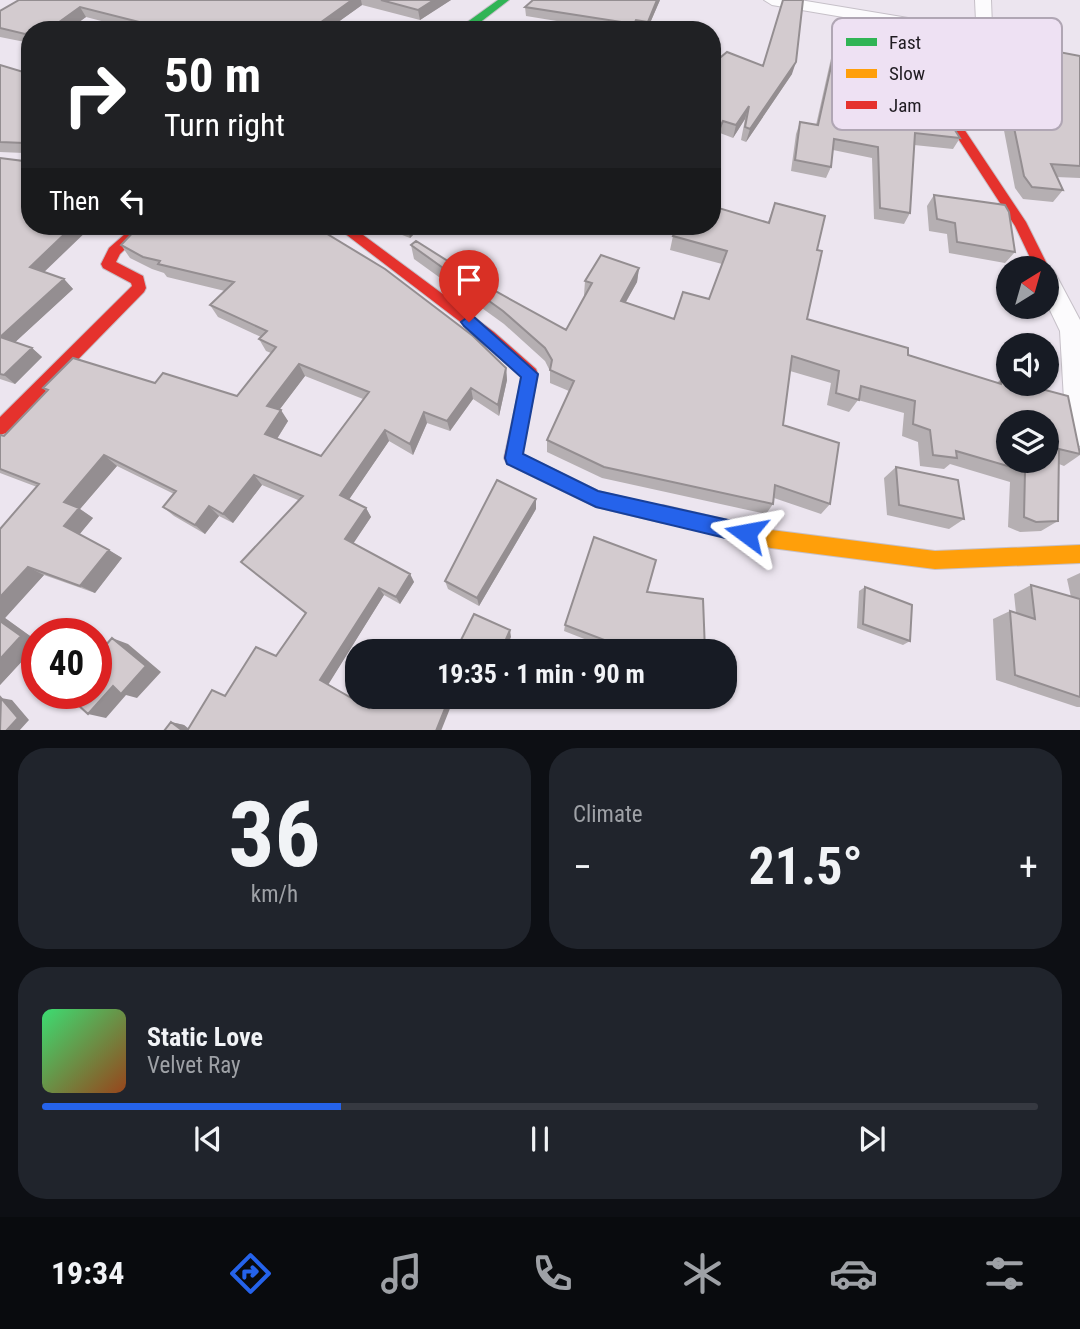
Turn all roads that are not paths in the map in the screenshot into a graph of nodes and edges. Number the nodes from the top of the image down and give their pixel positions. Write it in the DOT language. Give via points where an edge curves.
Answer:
graph roads {
  1 [pos="504,0"];
  2 [pos="772,0"];
  3 [pos="983,0"];
  4 [pos="887,18"];
  5 [pos="984,18"];
  6 [pos="475,21"];
  7 [pos="959,130"];
  8 [pos="132,235"];
  9 [pos="354,235"];
  10 [pos="1036,256"];
  11 [pos="1059,303"];
  12 [pos="0,428"];
  13 [pos="1080,434"];
  14 [pos="1080,554"];
  1 -- 6 [label="street"];
  2 -- 4 [label="street"];
  3 -- 5 [label="street"];
  7 -- 10 [label="street"];
  8 -- 12 [label="street" via="114,251 108,264 138,280 139,288"];
  9 -- 14 [label="street" via="489,336 530,374 513,458 596,499 771,539 935,560"];
  11 -- 13 [label="street" via="1073,331"];
}
